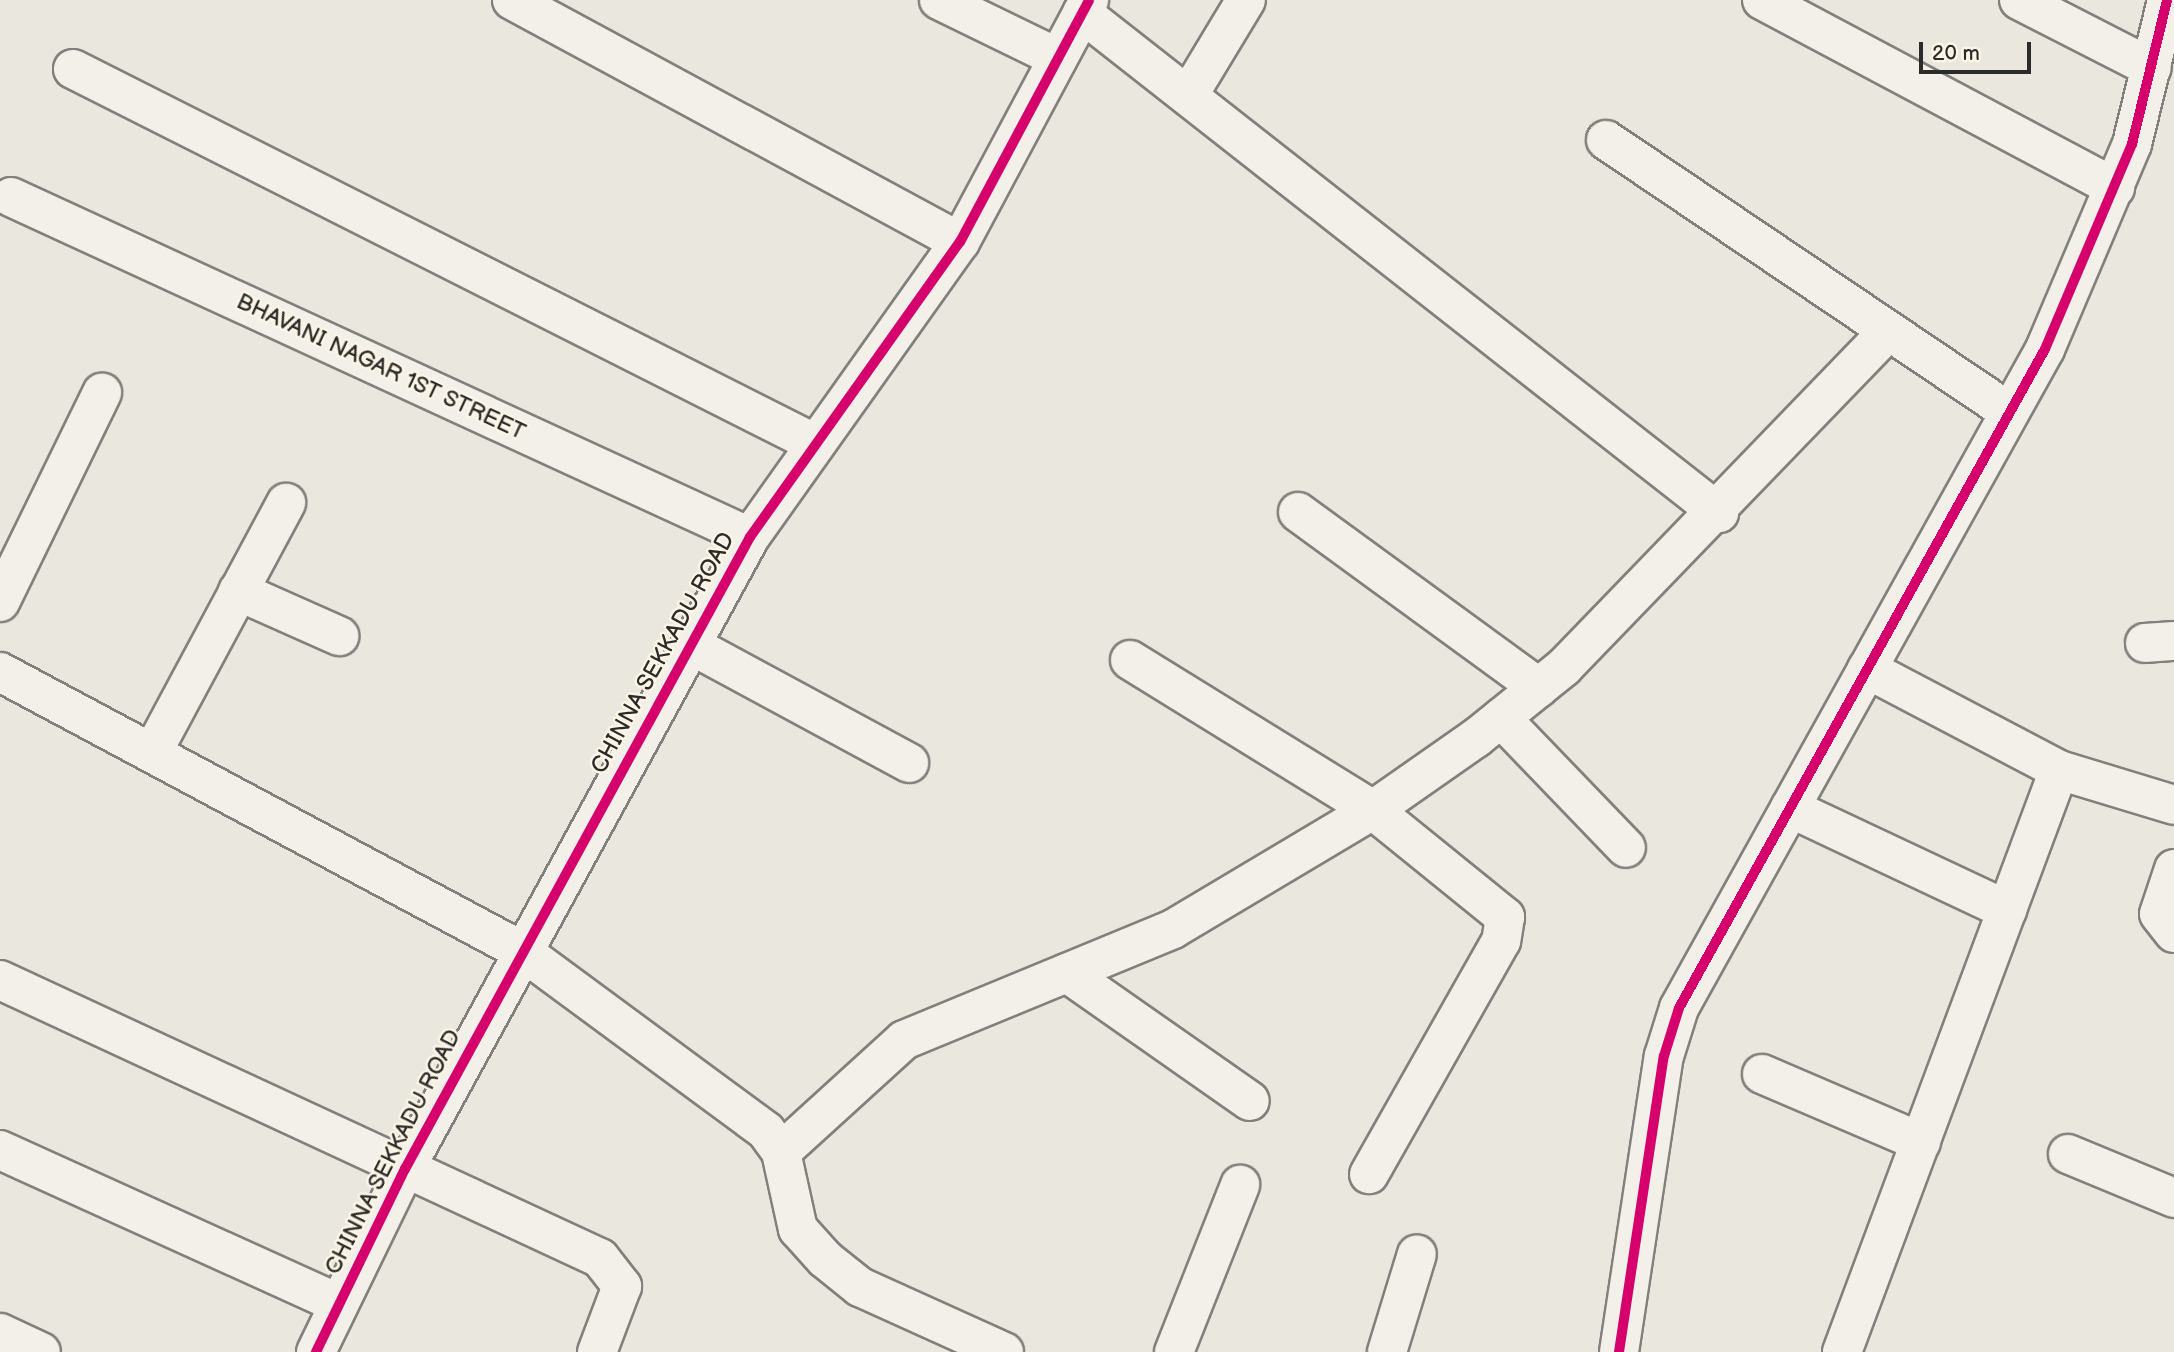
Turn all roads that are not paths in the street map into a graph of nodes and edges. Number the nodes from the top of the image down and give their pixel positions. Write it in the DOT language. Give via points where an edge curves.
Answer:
graph roads {
  1 [pos="512,0"];
  2 [pos="939,0"];
  3 [pos="1246,0"];
  4 [pos="1762,0"];
  5 [pos="2019,0"];
  6 [pos="2167,0"];
  7 [pos="1086,6"];
  8 [pos="1058,58"];
  9 [pos="2152,68"];
  10 [pos="73,69"];
  11 [pos="1188,96"];
  12 [pos="1606,140"];
  13 [pos="2115,187"];
  14 [pos="11,197"];
  15 [pos="960,242"];
  16 [pos="1889,331"];
  17 [pos="102,393"];
  18 [pos="2009,412"];
  19 [pos="816,444"];
  20 [pos="286,503"];
  21 [pos="1298,512"];
  22 [pos="1719,513"];
  23 [pos="750,537"];
  24 [pos="238,591"];
  25 [pos="0,601"];
  26 [pos="339,636"];
  27 [pos="691,645"];
  28 [pos="1130,660"];
  29 [pos="1867,669"];
  30 [pos="0,673"];
  31 [pos="1539,688"];
  32 [pos="1501,718"];
  33 [pos="152,753"];
  34 [pos="909,763"];
  35 [pos="2059,770"];
  36 [pos="2174,805"];
  37 [pos="1790,808"];
  38 [pos="1373,810"];
  39 [pos="1626,848"];
  40 [pos="2174,869"];
  41 [pos="2007,910"];
  42 [pos="2174,933"];
  43 [pos="522,951"];
  44 [pos="1067,973"];
  45 [pos="0,980"];
  46 [pos="1762,1074"];
  47 [pos="1250,1101"];
  48 [pos="1921,1142"];
  49 [pos="0,1150"];
  50 [pos="781,1152"];
  51 [pos="2068,1154"];
  52 [pos="405,1169"];
  53 [pos="1369,1174"];
  54 [pos="1240,1185"];
  55 [pos="2174,1198"];
  56 [pos="1417,1254"];
  57 [pos="339,1304"];
  58 [pos="0,1333"];
  59 [pos="41,1352"];
  60 [pos="316,1352"];
  61 [pos="597,1352"];
  62 [pos="1004,1352"];
  63 [pos="1174,1352"];
  64 [pos="1387,1352"];
  65 [pos="1619,1352"];
  66 [pos="1842,1352"];
  1 -- 15 [label="street"];
  2 -- 8 [label="street"];
  3 -- 11 [label="street"];
  4 -- 13 [label="street"];
  5 -- 9 [label="street"];
  6 -- 9 [label="street"];
  7 -- 8 [label="street, CHINNA SEKKADU ROAD"];
  7 -- 11 [label="street"];
  8 -- 15 [label="street, CHINNA SEKKADU ROAD"];
  9 -- 13 [label="street"];
  10 -- 19 [label="street"];
  11 -- 22 [label="street"];
  12 -- 16 [label="street"];
  13 -- 18 [label="street" via="2045,349"];
  14 -- 23 [label="street, BHAVANI NAGAR 1ST STREET"];
  15 -- 19 [label="street, CHINNA SEKKADU ROAD"];
  16 -- 18 [label="street"];
  16 -- 22 [label="street"];
  17 -- 25 [label="street"];
  18 -- 29 [label="street"];
  19 -- 23 [label="street, CHINNA SEKKADU ROAD"];
  20 -- 24 [label="street"];
  21 -- 31 [label="street"];
  22 -- 31 [label="street"];
  23 -- 27 [label="street, CHINNA SEKKADU ROAD"];
  24 -- 26 [label="street"];
  24 -- 33 [label="street"];
  27 -- 34 [label="street"];
  27 -- 43 [label="street, CHINNA SEKKADU ROAD"];
  28 -- 38 [label="street"];
  29 -- 35 [label="street"];
  29 -- 37 [label="street"];
  30 -- 33 [label="street"];
  31 -- 32 [label="street"];
  32 -- 38 [label="street"];
  32 -- 39 [label="street"];
  33 -- 43 [label="street"];
  35 -- 36 [label="street"];
  35 -- 41 [label="street"];
  37 -- 41 [label="street"];
  37 -- 65 [label="street" via="1669,1034"];
  38 -- 44 [label="street" via="1173,929"];
  38 -- 53 [label="street" via="1499,907 1505,929"];
  40 -- 42 [label="street" via="2159,914"];
  41 -- 48 [label="street"];
  43 -- 50 [label="street" via="766,1130"];
  43 -- 52 [label="street, CHINNA SEKKADU ROAD"];
  44 -- 47 [label="street"];
  44 -- 50 [label="street" via="904,1040"];
  45 -- 52 [label="street"];
  46 -- 48 [label="street"];
  48 -- 66 [label="street"];
  49 -- 57 [label="street"];
  50 -- 62 [label="street" via="798,1229 825,1259 860,1287"];
  51 -- 55 [label="street"];
  52 -- 57 [label="street, CHINNA SEKKADU ROAD"];
  52 -- 61 [label="street" via="615,1269 622,1286 620,1306"];
  54 -- 63 [label="street"];
  56 -- 64 [label="street"];
  57 -- 60 [label="street, CHINNA SEKKADU ROAD"];
  58 -- 59 [label="street"];
}
